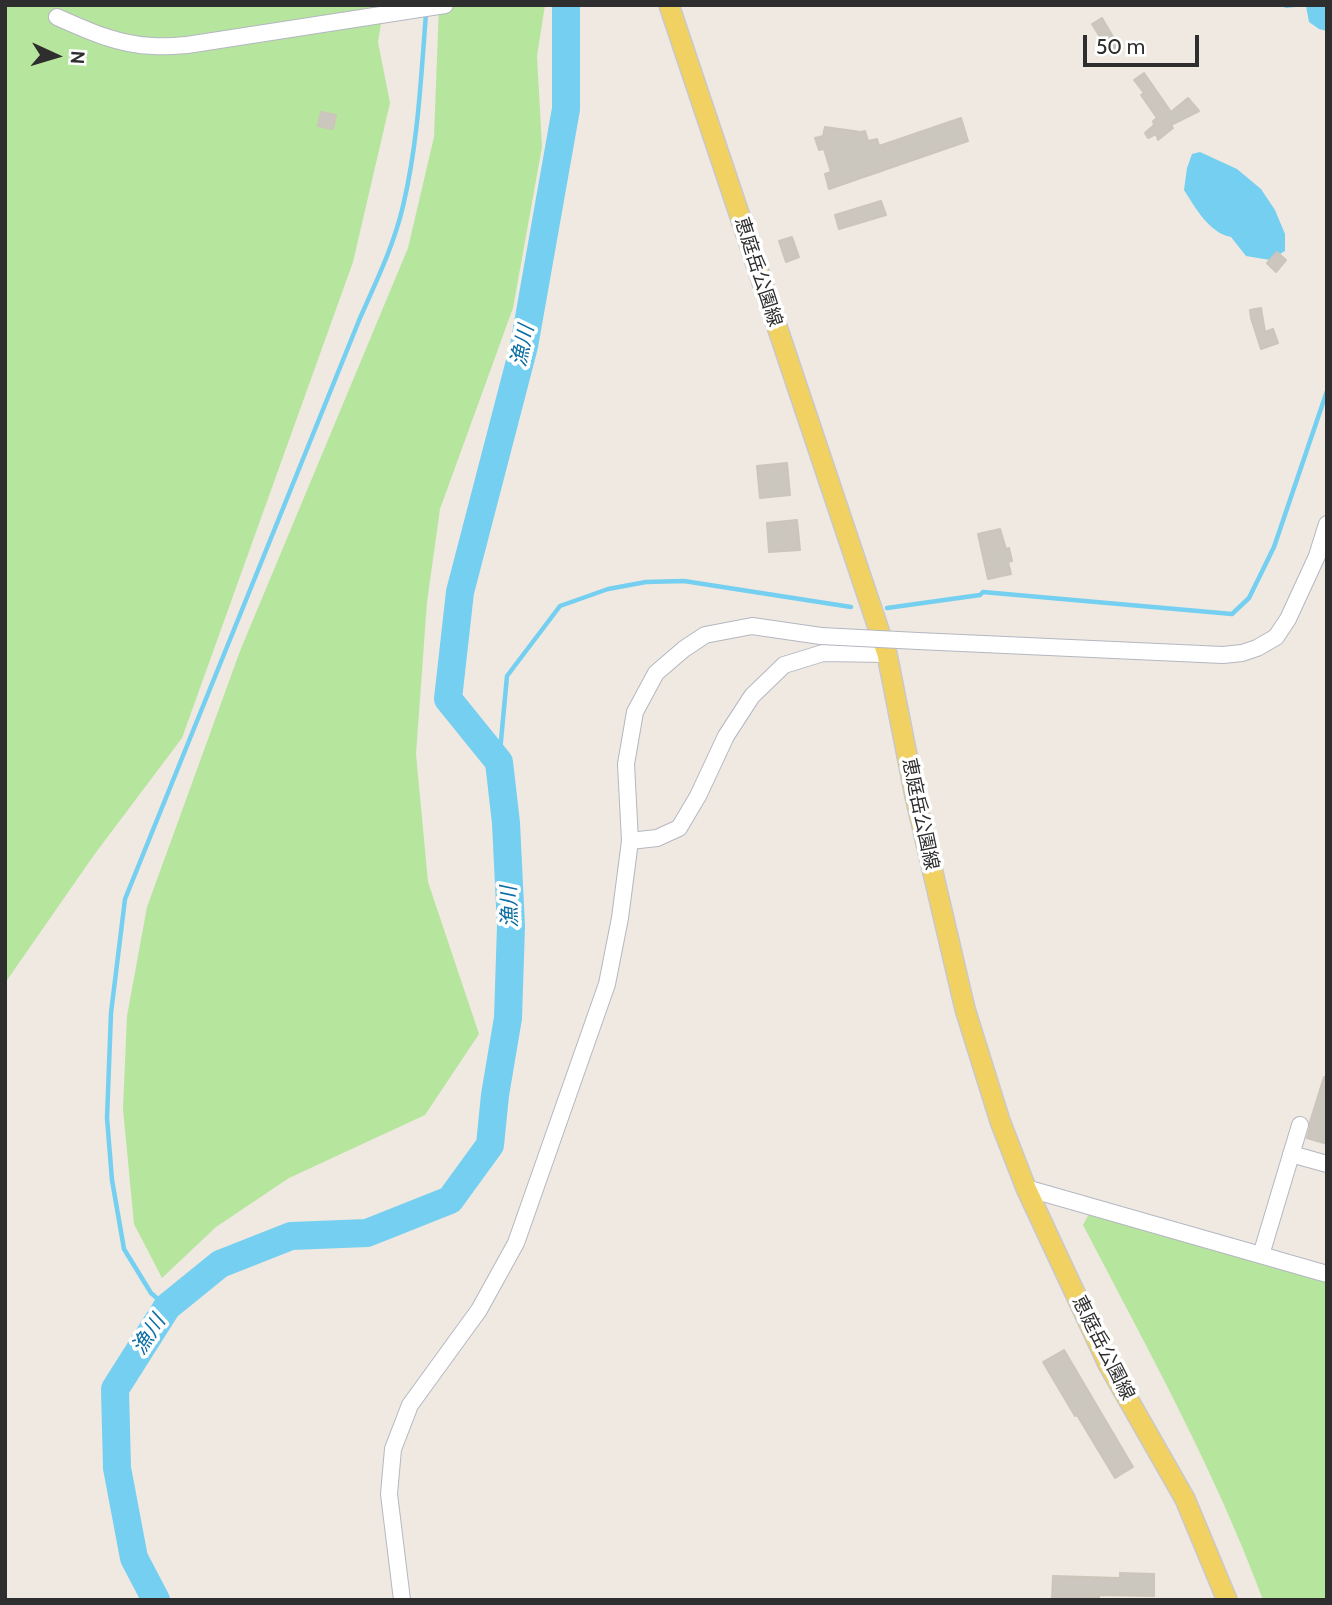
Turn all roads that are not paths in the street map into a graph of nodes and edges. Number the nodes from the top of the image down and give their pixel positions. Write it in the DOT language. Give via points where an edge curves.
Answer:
graph roads {
  1 [pos="445,5"];
  2 [pos="669,5"];
  3 [pos="57,17"];
  4 [pos="1327,524"];
  5 [pos="887,654"];
  6 [pos="630,841"];
  7 [pos="1300,1125"];
  8 [pos="1291,1154"];
  9 [pos="1327,1164"];
  10 [pos="1027,1188"];
  11 [pos="1261,1255"];
  12 [pos="1327,1274"];
  13 [pos="402,1600"];
  14 [pos="1227,1600"];
  1 -- 3 [label="street" via="187,45 124,43"];
  2 -- 5 [label="main road, 恵庭岳公園線"];
  4 -- 6 [label="street, bridge" via="1288,619 1276,637 1242,653 821,636 752,626 705,635 656,673 635,712 626,764"];
  5 -- 6 [label="street" via="824,653 784,665 751,696 679,828 657,838"];
  5 -- 10 [label="main road, 恵庭岳公園線" via="965,1009 1000,1121"];
  6 -- 13 [label="street" via="607,984 516,1243 479,1310 410,1405 393,1449 389,1494"];
  7 -- 8 [label="street"];
  8 -- 9 [label="street"];
  8 -- 11 [label="street"];
  10 -- 11 [label="street"];
  10 -- 14 [label="main road, 恵庭岳公園線" via="1108,1364 1185,1499"];
  11 -- 12 [label="street"];
}
